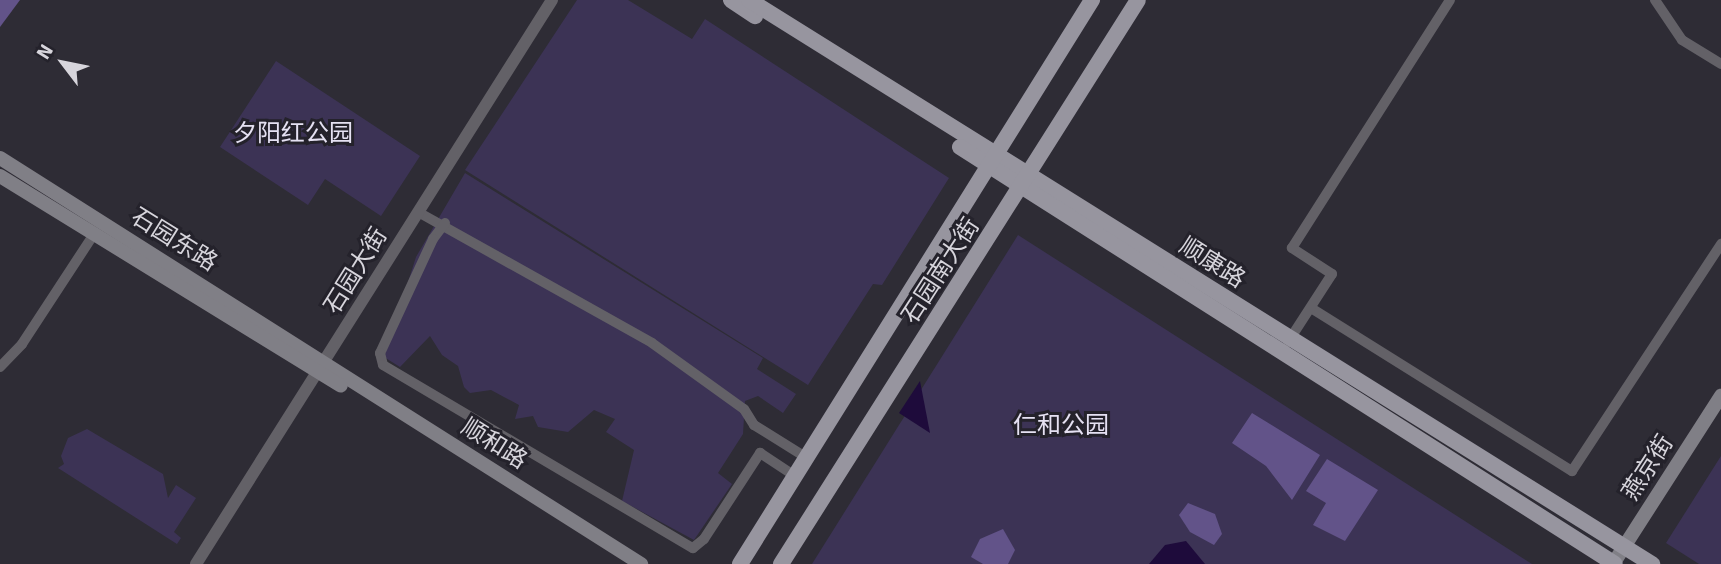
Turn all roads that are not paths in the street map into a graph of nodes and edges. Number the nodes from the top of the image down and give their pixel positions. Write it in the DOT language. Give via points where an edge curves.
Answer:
graph roads {
  1 [pos="552,0"];
  2 [pos="731,0"];
  3 [pos="749,0"];
  4 [pos="1092,0"];
  5 [pos="1138,0"];
  6 [pos="1450,0"];
  7 [pos="1656,0"];
  8 [pos="1721,64"];
  9 [pos="0,158"];
  10 [pos="991,160"];
  11 [pos="0,176"];
  12 [pos="1025,181"];
  13 [pos="418,214"];
  14 [pos="445,223"];
  15 [pos="94,234"];
  16 [pos="433,239"];
  17 [pos="1721,244"];
  18 [pos="1311,308"];
  19 [pos="1286,346"];
  20 [pos="320,366"];
  21 [pos="0,367"];
  22 [pos="1721,396"];
  23 [pos="771,436"];
  24 [pos="760,453"];
  25 [pos="807,458"];
  26 [pos="795,476"];
  27 [pos="1624,547"];
  28 [pos="196,564"];
  29 [pos="626,564"];
  30 [pos="642,564"];
  31 [pos="740,564"];
  32 [pos="780,564"];
  33 [pos="1614,564"];
  34 [pos="1652,564"];
  1 -- 13 [label="street, 石园大街"];
  2 -- 10 [label="main road, 顺康路"];
  3 -- 10 [label="main road, 顺康路"];
  4 -- 10 [label="main road, 石园南大街"];
  5 -- 12 [label="main road, 石园南大街"];
  6 -- 18 [label="street" via="1292,248 1332,274"];
  7 -- 8 [label="street" via="1682,40"];
  9 -- 20 [label="main road, 石园东路"];
  10 -- 12 [label="main road, 顺康路"];
  10 -- 25 [label="main road, 石园南大街"];
  11 -- 15 [label="main road, 石园东路"];
  12 -- 19 [label="main road, 顺康路"];
  12 -- 32 [label="main road, 石园南大街"];
  13 -- 14 [label="street"];
  13 -- 16 [label="street" via="433,228"];
  13 -- 20 [label="street, 石园大街"];
  14 -- 16 [label="street"];
  14 -- 23 [label="street" via="510,266 652,344 744,409 754,425"];
  15 -- 20 [label="main road, 石园东路"];
  15 -- 21 [label="street" via="22,344"];
  16 -- 24 [label="street" via="380,354 383,365 693,548 704,539"];
  17 -- 18 [label="street" via="1573,471"];
  18 -- 19 [label="street"];
  19 -- 27 [label="main road, 顺康路"];
  19 -- 33 [label="main road, 顺康路"];
  20 -- 28 [label="street, 石园大街"];
  20 -- 29 [label="main road, 顺和路"];
  20 -- 30 [label="main road, 顺和路"];
  22 -- 27 [label="main road, 燕京街"];
  23 -- 24 [label="street"];
  23 -- 25 [label="street"];
  24 -- 26 [label="street"];
  25 -- 26 [label="main road, 石园南大街"];
  26 -- 31 [label="main road, 石园南大街"];
  27 -- 33 [label="main road, 燕京街"];
  27 -- 34 [label="main road, 顺康路"];
}
